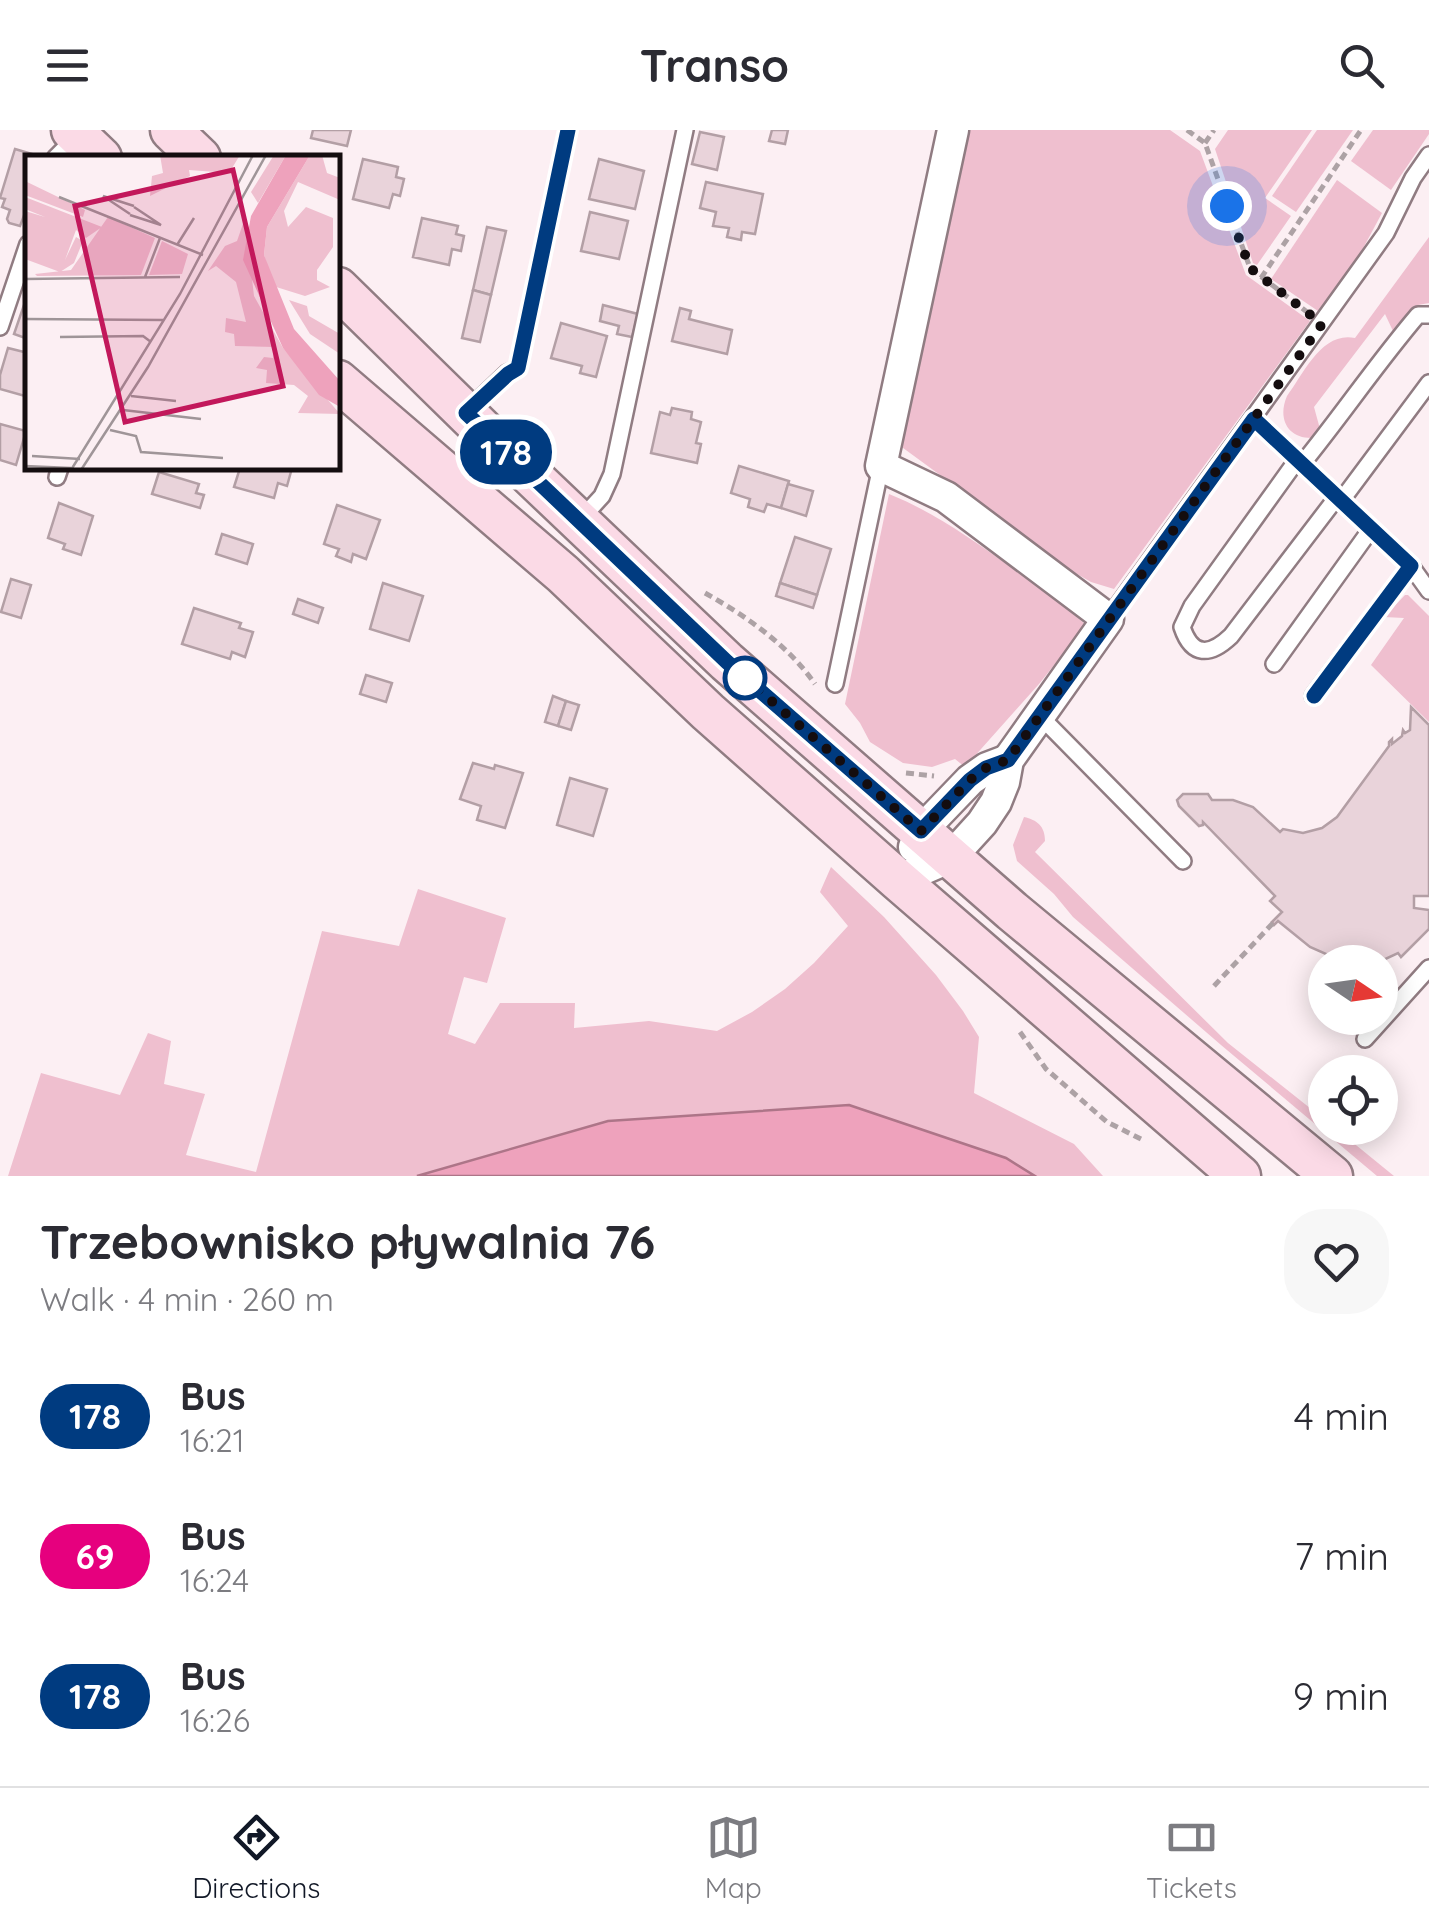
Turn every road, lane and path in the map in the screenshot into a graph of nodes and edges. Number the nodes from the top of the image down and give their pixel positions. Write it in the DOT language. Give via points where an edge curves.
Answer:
graph roads {
  1 [pos="171,130"];
  2 [pos="568,130"];
  3 [pos="685,130"];
  4 [pos="952,130"];
  5 [pos="1187,130"];
  6 [pos="1214,130"];
  7 [pos="1361,130"];
  8 [pos="1205,143"];
  9 [pos="197,155"];
  10 [pos="1429,155"];
  11 [pos="25,253"];
  12 [pos="1261,278"];
  13 [pos="340,290"];
  14 [pos="1429,315"];
  15 [pos="1322,324"];
  16 [pos="0,326"];
  17 [pos="340,383"];
  18 [pos="1429,383"];
  19 [pos="466,413"];
  20 [pos="1254,419"];
  21 [pos="1300,462"];
  22 [pos="881,466"];
  23 [pos="1339,499"];
  24 [pos="578,521"];
  25 [pos="1372,529"];
  26 [pos="1411,566"];
  27 [pos="700,590"];
  28 [pos="1429,591"];
  29 [pos="1108,619"];
  30 [pos="1274,664"];
  31 [pos="828,689"];
  32 [pos="1314,696"];
  33 [pos="1038,715"];
  34 [pos="1008,760"];
  35 [pos="905,773"];
  36 [pos="945,775"];
  37 [pos="921,831"];
  38 [pos="951,857"];
  39 [pos="1182,861"];
  40 [pos="898,880"];
  41 [pos="1273,924"];
  42 [pos="1429,968"];
  43 [pos="1214,986"];
  44 [pos="1365,1040"];
  45 [pos="1240,1176"];
  46 [pos="1332,1176"];
  1 -- 9 [label="main road"];
  2 -- 19 [label="lane" via="518,368"];
  3 -- 24 [label="lane" via="612,474"];
  4 -- 22 [label="street"];
  5 -- 8 [label="path"];
  6 -- 8 [label="path"];
  7 -- 12 [label="path"];
  8 -- 12 [label="path" via="1250,268"];
  10 -- 15 [label="lane" via="1386,233"];
  11 -- 16 [label="lane"];
  12 -- 15 [label="path"];
  13 -- 19 [label="main road"];
  14 -- 21 [label="lane" via="1418,315"];
  15 -- 20 [label="lane"];
  17 -- 40 [label="main road"];
  18 -- 23 [label="lane"];
  19 -- 24 [label="main road"];
  20 -- 21 [label="lane"];
  20 -- 29 [label="lane"];
  21 -- 23 [label="lane"];
  21 -- 23 [label="lane" via="1192,606 1182,627 1187,642 1200,650 1218,648 1231,636"];
  22 -- 29 [label="street" via="946,497"];
  22 -- 31 [label="lane"];
  23 -- 25 [label="lane"];
  24 -- 37 [label="main road"];
  25 -- 26 [label="lane"];
  25 -- 30 [label="lane"];
  26 -- 28 [label="lane"];
  26 -- 32 [label="lane"];
  27 -- 31 [label="path" via="742,614"];
  29 -- 33 [label="street"];
  33 -- 34 [label="street"];
  33 -- 39 [label="lane"];
  34 -- 37 [label="street" via="970,780"];
  34 -- 38 [label="street" via="996,802"];
  35 -- 36 [label="path"];
  37 -- 38 [label="main road"];
  37 -- 40 [label="street"];
  38 -- 40 [label="street"];
  38 -- 46 [label="main road"];
  40 -- 45 [label="main road"];
  41 -- 43 [label="path"];
  42 -- 44 [label="lane"];
}
